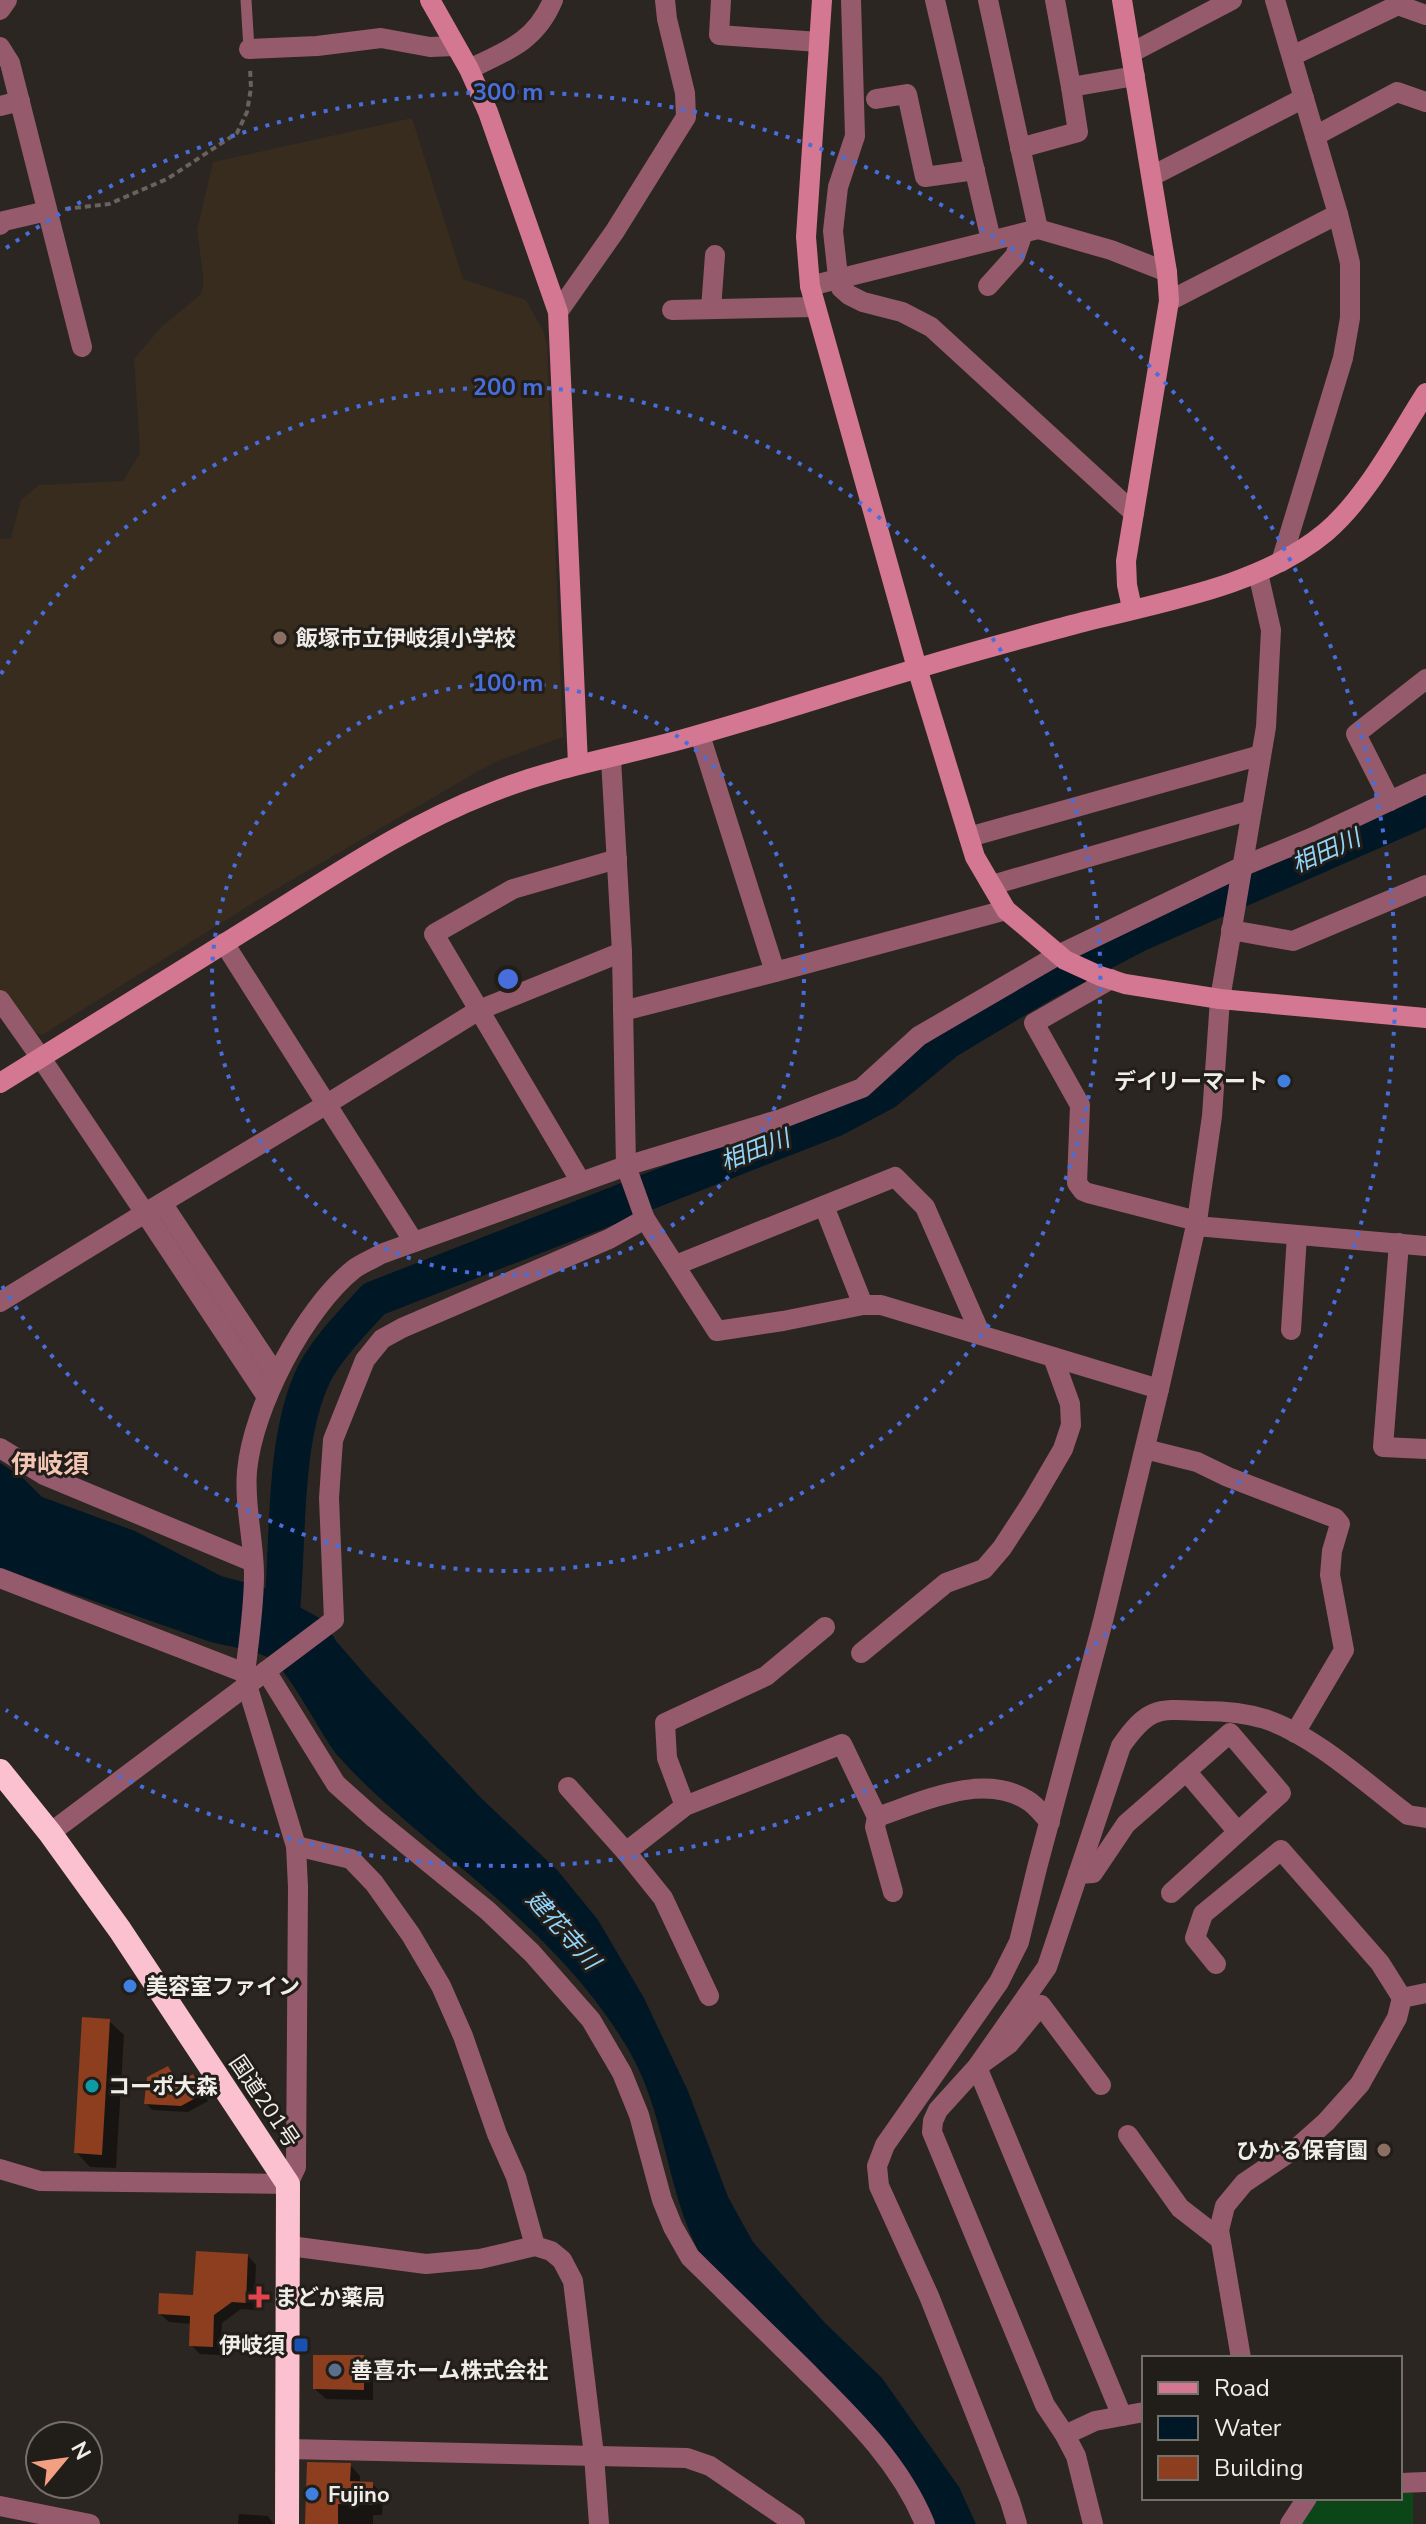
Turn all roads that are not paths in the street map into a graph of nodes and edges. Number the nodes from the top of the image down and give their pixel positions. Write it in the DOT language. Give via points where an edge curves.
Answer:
graph roads {
  1 [pos="7,0"];
  2 [pos="246,0"];
  3 [pos="430,0"];
  4 [pos="553,0"];
  5 [pos="665,0"];
  6 [pos="721,0"];
  7 [pos="822,0"];
  8 [pos="851,0"];
  9 [pos="935,0"];
  10 [pos="988,0"];
  11 [pos="1055,0"];
  12 [pos="1122,0"];
  13 [pos="1232,0"];
  14 [pos="1275,0"];
  15 [pos="0,10"];
  16 [pos="1426,15"];
  17 [pos="819,42"];
  18 [pos="455,46"];
  19 [pos="0,47"];
  20 [pos="249,49"];
  21 [pos="1131,53"];
  22 [pos="1292,56"];
  23 [pos="469,69"];
  24 [pos="1135,76"];
  25 [pos="1071,87"];
  26 [pos="1304,98"];
  27 [pos="876,99"];
  28 [pos="1426,102"];
  29 [pos="10,103"];
  30 [pos="1315,136"];
  31 [pos="1020,148"];
  32 [pos="975,170"];
  33 [pos="1152,176"];
  34 [pos="47,211"];
  35 [pos="1338,214"];
  36 [pos="0,225"];
  37 [pos="1030,231"];
  38 [pos="991,240"];
  39 [pos="715,255"];
  40 [pos="1167,272"];
  41 [pos="838,277"];
  42 [pos="810,286"];
  43 [pos="988,286"];
  44 [pos="1169,301"];
  45 [pos="815,307"];
  46 [pos="711,309"];
  47 [pos="672,310"];
  48 [pos="558,312"];
  49 [pos="82,347"];
  50 [pos="1426,393"];
  51 [pos="1134,513"];
  52 [pos="1281,562"];
  53 [pos="1258,573"];
  54 [pos="1132,608"];
  55 [pos="917,668"];
  56 [pos="1426,679"];
  57 [pos="700,735"];
  58 [pos="1261,755"];
  59 [pos="611,759"];
  60 [pos="578,764"];
  61 [pos="1426,784"];
  62 [pos="1390,801"];
  63 [pos="1251,810"];
  64 [pos="969,837"];
  65 [pos="617,859"];
  66 [pos="1240,871"];
  67 [pos="992,885"];
  68 [pos="1424,892"];
  69 [pos="1006,910"];
  70 [pos="1231,930"];
  71 [pos="224,943"];
  72 [pos="622,952"];
  73 [pos="1062,958"];
  74 [pos="775,972"];
  75 [pos="1105,978"];
  76 [pos="1220,999"];
  77 [pos="0,1000"];
  78 [pos="479,1010"];
  79 [pos="623,1011"];
  80 [pos="1426,1018"];
  81 [pos="41,1058"];
  82 [pos="0,1083"];
  83 [pos="327,1104"];
  84 [pos="626,1166"];
  85 [pos="581,1182"];
  86 [pos="824,1206"];
  87 [pos="153,1208"];
  88 [pos="645,1219"];
  89 [pos="1197,1223"];
  90 [pos="1297,1235"];
  91 [pos="414,1242"];
  92 [pos="1399,1243"];
  93 [pos="1426,1246"];
  94 [pos="676,1265"];
  95 [pos="0,1302"];
  96 [pos="863,1305"];
  97 [pos="1291,1330"];
  98 [pos="981,1335"];
  99 [pos="1053,1357"];
  100 [pos="276,1375"];
  101 [pos="1159,1389"];
  102 [pos="267,1397"];
  103 [pos="0,1448"];
  104 [pos="1145,1449"];
  105 [pos="1426,1449"];
  106 [pos="254,1570"];
  107 [pos="0,1578"];
  108 [pos="825,1627"];
  109 [pos="861,1653"];
  110 [pos="255,1672"];
  111 [pos="1295,1733"];
  112 [pos="0,1771"];
  113 [pos="1186,1771"];
  114 [pos="568,1787"];
  115 [pos="685,1806"];
  116 [pos="877,1817"];
  117 [pos="1426,1818"];
  118 [pos="1050,1822"];
  119 [pos="1238,1832"];
  120 [pos="50,1833"];
  121 [pos="296,1846"];
  122 [pos="626,1852"];
  123 [pos="1078,1874"];
  124 [pos="893,1892"];
  125 [pos="1171,1893"];
  126 [pos="1216,1964"];
  127 [pos="1426,1993"];
  128 [pos="709,1996"];
  129 [pos="1402,1998"];
  130 [pos="977,2067"];
  131 [pos="1101,2085"];
  132 [pos="1128,2135"];
  133 [pos="0,2169"];
  134 [pos="288,2184"];
  135 [pos="1220,2239"];
  136 [pos="290,2246"];
  137 [pos="535,2246"];
  138 [pos="1241,2356"];
  139 [pos="1142,2412"];
  140 [pos="1122,2416"];
  141 [pos="1065,2435"];
  142 [pos="288,2449"];
  143 [pos="594,2455"];
  144 [pos="1426,2482"];
  145 [pos="1402,2483"];
  146 [pos="1306,2500"];
  147 [pos="0,2506"];
  148 [pos="34,2519"];
  149 [pos="90,2524"];
  150 [pos="287,2524"];
  151 [pos="599,2524"];
  152 [pos="795,2524"];
  153 [pos="925,2524"];
  154 [pos="1017,2524"];
  155 [pos="1093,2524"];
  156 [pos="1290,2524"];
  1 -- 15 [label="street"];
  2 -- 20 [label="lane"];
  3 -- 18 [label="street"];
  4 -- 23 [label="street" via="540,25 518,46"];
  5 -- 48 [label="street" via="686,117"];
  6 -- 17 [label="street" via="719,35"];
  7 -- 17 [label="street"];
  8 -- 41 [label="street" via="855,136 838,187 833,231"];
  9 -- 32 [label="street"];
  10 -- 31 [label="street"];
  11 -- 25 [label="street"];
  12 -- 21 [label="street"];
  13 -- 21 [label="street"];
  14 -- 22 [label="street"];
  16 -- 22 [label="street" via="1398,5"];
  17 -- 42 [label="street" via="806,237"];
  18 -- 20 [label="street" via="381,38"];
  18 -- 23 [label="street"];
  19 -- 29 [label="street" via="10,63"];
  21 -- 24 [label="street"];
  22 -- 26 [label="street"];
  23 -- 48 [label="street"];
  24 -- 25 [label="street"];
  24 -- 33 [label="street"];
  25 -- 31 [label="street" via="1078,132"];
  26 -- 30 [label="street"];
  26 -- 33 [label="street"];
  27 -- 32 [label="street" via="907,94 925,177"];
  28 -- 30 [label="street" via="1397,92"];
  29 -- 34 [label="street"];
  30 -- 35 [label="street"];
  31 -- 37 [label="street"];
  32 -- 38 [label="street"];
  33 -- 40 [label="street"];
  34 -- 36 [label="street"];
  34 -- 49 [label="street"];
  35 -- 44 [label="street"];
  35 -- 52 [label="street" via="1350,263 1350,318 1343,358"];
  37 -- 38 [label="street"];
  37 -- 40 [label="street" via="1111,250"];
  37 -- 43 [label="street"];
  38 -- 41 [label="street"];
  39 -- 46 [label="street"];
  40 -- 44 [label="street"];
  41 -- 42 [label="street"];
  41 -- 51 [label="street" via="849,295 931,327"];
  42 -- 45 [label="street"];
  44 -- 51 [label="street"];
  45 -- 46 [label="street"];
  45 -- 55 [label="street"];
  46 -- 47 [label="street"];
  48 -- 60 [label="street"];
  50 -- 52 [label="street" via="1345,513"];
  51 -- 54 [label="street" via="1126,561"];
  52 -- 53 [label="street"];
  53 -- 54 [label="street"];
  53 -- 58 [label="street" via="1271,630"];
  54 -- 55 [label="street"];
  55 -- 57 [label="street"];
  55 -- 64 [label="street"];
  56 -- 62 [label="street" via="1356,734"];
  57 -- 59 [label="street"];
  57 -- 74 [label="street"];
  58 -- 63 [label="street"];
  58 -- 64 [label="street"];
  59 -- 60 [label="street"];
  59 -- 65 [label="street"];
  60 -- 71 [label="street" via="522,780 404,831"];
  61 -- 62 [label="street"];
  62 -- 66 [label="street"];
  63 -- 66 [label="street"];
  63 -- 67 [label="street"];
  64 -- 67 [label="street"];
  65 -- 72 [label="street"];
  65 -- 78 [label="street" via="513,889 434,934"];
  66 -- 70 [label="street"];
  66 -- 73 [label="street"];
  67 -- 69 [label="street"];
  68 -- 70 [label="street" via="1293,941"];
  69 -- 73 [label="street"];
  69 -- 74 [label="street"];
  70 -- 76 [label="street"];
  71 -- 81 [label="street"];
  71 -- 83 [label="street"];
  72 -- 78 [label="street"];
  72 -- 79 [label="street"];
  73 -- 75 [label="street"];
  73 -- 84 [label="street" via="919,1036 862,1088 781,1119"];
  74 -- 79 [label="street"];
  75 -- 76 [label="street"];
  75 -- 89 [label="street" via="1034,1023 1080,1105 1077,1183 1088,1193"];
  76 -- 80 [label="street"];
  76 -- 89 [label="street"];
  77 -- 81 [label="street"];
  78 -- 83 [label="street"];
  78 -- 85 [label="street"];
  79 -- 84 [label="street"];
  81 -- 82 [label="street"];
  81 -- 87 [label="street"];
  83 -- 87 [label="street"];
  83 -- 91 [label="street"];
  84 -- 85 [label="street"];
  84 -- 88 [label="street"];
  85 -- 91 [label="street"];
  86 -- 94 [label="street"];
  86 -- 96 [label="street"];
  86 -- 98 [label="street" via="895,1177 925,1207"];
  87 -- 95 [label="street"];
  87 -- 100 [label="street"];
  87 -- 102 [label="street"];
  88 -- 94 [label="street"];
  88 -- 110 [label="street" via="382,1339 365,1360 333,1440 329,1498 334,1620"];
  89 -- 90 [label="street"];
  89 -- 101 [label="street"];
  90 -- 92 [label="street"];
  90 -- 97 [label="street"];
  91 -- 100 [label="street" via="356,1267 333,1289"];
  92 -- 93 [label="street"];
  92 -- 105 [label="street" via="1383,1447"];
  94 -- 96 [label="street" via="717,1331"];
  96 -- 98 [label="street" via="881,1305"];
  98 -- 99 [label="street"];
  99 -- 101 [label="street"];
  99 -- 109 [label="street" via="1070,1404 1071,1425 1032,1502 984,1569 946,1583"];
  100 -- 102 [label="street"];
  101 -- 104 [label="street"];
  102 -- 106 [label="street" via="247,1472"];
  103 -- 106 [label="street" via="44,1475"];
  104 -- 111 [label="street" via="1197,1462 1340,1524 1330,1575 1344,1650"];
  104 -- 118 [label="street"];
  106 -- 110 [label="street"];
  107 -- 110 [label="street"];
  108 -- 115 [label="street" via="766,1676 665,1723 667,1758"];
  110 -- 120 [label="street"];
  110 -- 121 [label="street"];
  110 -- 153 [label="street" via="336,1784 488,1911 591,2020 622,2073 662,2200 690,2257 860,2425 890,2463"];
  111 -- 117 [label="street" via="1408,1815"];
  111 -- 123 [label="street" via="1234,1712 1153,1712 1121,1746"];
  112 -- 120 [label="highway, 国道201号"];
  113 -- 119 [label="street"];
  113 -- 119 [label="street" via="1230,1733 1281,1793"];
  113 -- 123 [label="street" via="1126,1824 1093,1873"];
  114 -- 122 [label="street"];
  115 -- 116 [label="street" via="842,1744"];
  115 -- 122 [label="street"];
  116 -- 118 [label="street" via="952,1793 989,1789 1028,1801"];
  116 -- 124 [label="street" via="875,1827"];
  118 -- 154 [label="street" via="1019,1942 999,1982 885,2145 877,2166 879,2186 929,2296"];
  119 -- 125 [label="street"];
  120 -- 134 [label="highway, 国道201号"];
  121 -- 134 [label="street" via="296,2167"];
  121 -- 137 [label="street" via="351,1859 411,1935 463,2036 516,2177"];
  122 -- 128 [label="street" via="663,1898"];
  123 -- 130 [label="street" via="1047,1967"];
  126 -- 129 [label="street" via="1195,1938 1203,1914 1281,1850 1380,1963"];
  127 -- 129 [label="street"];
  129 -- 135 [label="street" via="1397,2018 1360,2084 1299,2146 1244,2183 1225,2206"];
  130 -- 131 [label="street" via="1009,2044 1041,2005"];
  130 -- 140 [label="street"];
  130 -- 141 [label="street" via="938,2110 932,2132 1045,2405"];
  132 -- 135 [label="street" via="1180,2208"];
  133 -- 134 [label="street" via="40,2181"];
  134 -- 136 [label="highway, 国道201号"];
  135 -- 138 [label="street"];
  136 -- 137 [label="street" via="426,2264"];
  136 -- 142 [label="highway, 国道201号"];
  137 -- 143 [label="street" via="562,2260 573,2281"];
  139 -- 140 [label="street"];
  140 -- 141 [label="street"];
  141 -- 155 [label="street" via="1076,2456"];
  142 -- 143 [label="street"];
  142 -- 150 [label="highway, 国道201号"];
  143 -- 151 [label="street"];
  143 -- 152 [label="street" via="687,2458 710,2466"];
  144 -- 145 [label="street"];
  146 -- 156 [label="street"];
  147 -- 148 [label="street"];
  148 -- 149 [label="street"];
}
